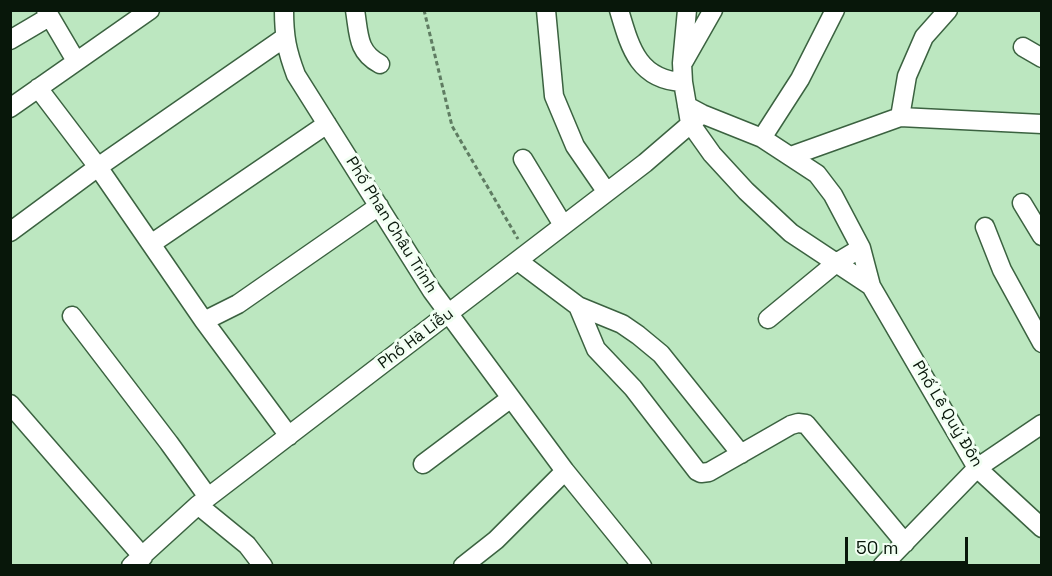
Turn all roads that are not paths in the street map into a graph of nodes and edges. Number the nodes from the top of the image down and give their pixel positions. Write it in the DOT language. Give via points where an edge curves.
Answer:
graph roads {
  1 [pos="150,10"];
  2 [pos="284,10"];
  3 [pos="355,10"];
  4 [pos="546,10"];
  5 [pos="619,10"];
  6 [pos="687,10"];
  7 [pos="713,10"];
  8 [pos="835,10"];
  9 [pos="948,10"];
  10 [pos="47,14"];
  11 [pos="284,38"];
  12 [pos="10,40"];
  13 [pos="1023,47"];
  14 [pos="1041,58"];
  15 [pos="76,61"];
  16 [pos="682,63"];
  17 [pos="380,64"];
  18 [pos="683,82"];
  19 [pos="38,88"];
  20 [pos="10,108"];
  21 [pos="693,114"];
  22 [pos="900,117"];
  23 [pos="327,124"];
  24 [pos="1041,124"];
  25 [pos="762,138"];
  26 [pos="791,156"];
  27 [pos="523,159"];
  28 [pos="98,167"];
  29 [pos="606,191"];
  30 [pos="1022,203"];
  31 [pos="379,206"];
  32 [pos="563,225"];
  33 [pos="985,227"];
  34 [pos="10,232"];
  35 [pos="1041,236"];
  36 [pos="151,244"];
  37 [pos="861,248"];
  38 [pos="522,257"];
  39 [pos="836,263"];
  40 [pos="871,286"];
  41 [pos="578,306"];
  42 [pos="449,314"];
  43 [pos="72,316"];
  44 [pos="768,319"];
  45 [pos="204,321"];
  46 [pos="1041,343"];
  47 [pos="511,398"];
  48 [pos="10,404"];
  49 [pos="1041,424"];
  50 [pos="289,436"];
  51 [pos="741,454"];
  52 [pos="423,464"];
  53 [pos="977,468"];
  54 [pos="565,471"];
  55 [pos="203,501"];
  56 [pos="1041,528"];
  57 [pos="905,543"];
  58 [pos="137,561"];
  59 [pos="263,566"];
  60 [pos="463,566"];
  61 [pos="642,566"];
  62 [pos="882,566"];
  1 -- 15 [label="street"];
  2 -- 11 [label="street, Phố Phan Châu Trinh"];
  3 -- 17 [label="street" via="362,49"];
  4 -- 29 [label="street" via="554,96 576,146"];
  5 -- 18 [label="street" via="639,61 669,82"];
  6 -- 16 [label="street, Phố Lê Quý Đôn"];
  7 -- 16 [label="street"];
  8 -- 25 [label="street" via="800,79"];
  9 -- 22 [label="street" via="924,37 907,76"];
  10 -- 12 [label="street"];
  10 -- 15 [label="street"];
  11 -- 23 [label="street, Phố Phan Châu Trinh" via="296,75"];
  11 -- 28 [label="street"];
  13 -- 14 [label="street"];
  15 -- 19 [label="street"];
  16 -- 18 [label="street, Phố Lê Quý Đôn"];
  18 -- 21 [label="street, Phố Lê Quý Đôn"];
  19 -- 20 [label="street"];
  19 -- 28 [label="street"];
  21 -- 25 [label="street, Phố Lê Quý Đôn"];
  21 -- 29 [label="street, Phố Hà Liễu" via="645,163"];
  21 -- 39 [label="street, Phố Lê Quý Đôn" via="712,154 746,191 790,233"];
  22 -- 24 [label="street"];
  22 -- 26 [label="street"];
  23 -- 31 [label="street, Phố Phan Châu Trinh"];
  23 -- 36 [label="street"];
  25 -- 26 [label="street, Phố Lê Quý Đôn"];
  26 -- 37 [label="street, Phố Lê Quý Đôn" via="818,174 834,195"];
  27 -- 32 [label="street"];
  28 -- 34 [label="street"];
  28 -- 36 [label="street"];
  29 -- 32 [label="street, Phố Hà Liễu"];
  30 -- 35 [label="street"];
  31 -- 42 [label="street, Phố Phan Châu Trinh"];
  31 -- 45 [label="street" via="238,304"];
  32 -- 38 [label="street, Phố Hà Liễu"];
  33 -- 46 [label="street" via="1002,270"];
  36 -- 45 [label="street"];
  37 -- 39 [label="street"];
  37 -- 40 [label="street, Phố Lê Quý Đôn"];
  38 -- 41 [label="street"];
  38 -- 42 [label="street, Phố Hà Liễu"];
  39 -- 40 [label="street, Phố Lê Quý Đôn"];
  39 -- 44 [label="street"];
  40 -- 53 [label="street, Phố Lê Quý Đôn"];
  41 -- 51 [label="street" via="622,324 661,354"];
  41 -- 51 [label="street" via="596,349 633,388 697,471 709,472"];
  42 -- 47 [label="street, Phố Phan Châu Trinh"];
  42 -- 50 [label="street, Phố Hà Liễu"];
  43 -- 55 [label="street" via="170,443"];
  45 -- 50 [label="street"];
  47 -- 52 [label="street"];
  47 -- 54 [label="street, Phố Phan Châu Trinh"];
  48 -- 58 [label="street"];
  49 -- 53 [label="street"];
  50 -- 55 [label="street, Phố Hà Liễu"];
  51 -- 57 [label="street" via="791,425 806,424"];
  53 -- 56 [label="street, Phố Lê Quý Đôn"];
  53 -- 57 [label="street"];
  54 -- 60 [label="street" via="496,540"];
  54 -- 61 [label="street, Phố Phan Châu Trinh"];
  55 -- 58 [label="street, Phố Hà Liễu"];
  55 -- 59 [label="street"];
  57 -- 62 [label="street"];
}
